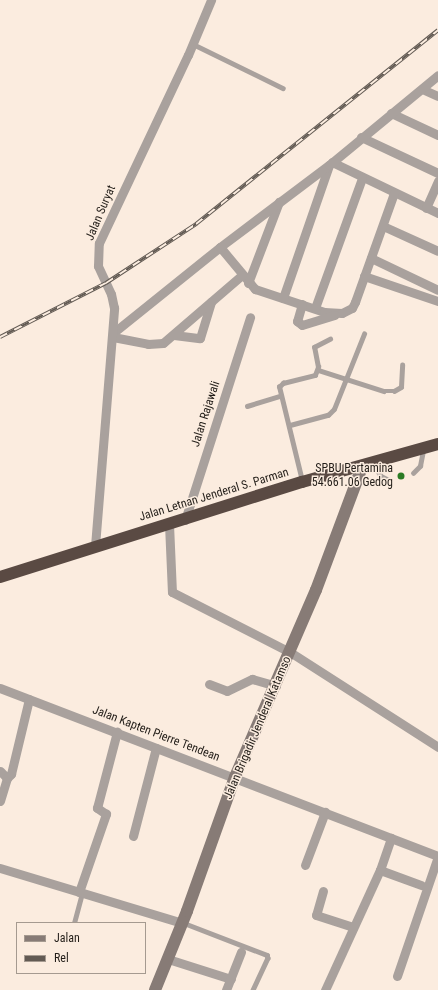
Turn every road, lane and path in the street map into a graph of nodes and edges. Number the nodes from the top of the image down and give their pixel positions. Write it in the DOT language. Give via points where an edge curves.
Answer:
graph roads {
  1 [pos="211,0"];
  2 [pos="193,44"];
  3 [pos="438,75"];
  4 [pos="283,88"];
  5 [pos="422,89"];
  6 [pos="438,96"];
  7 [pos="391,113"];
  8 [pos="438,135"];
  9 [pos="361,137"];
  10 [pos="330,164"];
  11 [pos="438,173"];
  12 [pos="362,178"];
  13 [pos="438,181"];
  14 [pos="394,193"];
  15 [pos="279,202"];
  16 [pos="426,208"];
  17 [pos="438,213"];
  18 [pos="383,226"];
  19 [pos="220,247"];
  20 [pos="438,251"];
  21 [pos="371,258"];
  22 [pos="242,275"];
  23 [pos="364,276"];
  24 [pos="248,283"];
  25 [pos="438,290"];
  26 [pos="283,298"];
  27 [pos="438,300"];
  28 [pos="211,301"];
  29 [pos="302,304"];
  30 [pos="315,308"];
  31 [pos="336,315"];
  32 [pos="250,317"];
  33 [pos="174,334"];
  34 [pos="364,334"];
  35 [pos="113,335"];
  36 [pos="330,339"];
  37 [pos="402,365"];
  38 [pos="318,370"];
  39 [pos="348,378"];
  40 [pos="280,396"];
  41 [pos="246,406"];
  42 [pos="290,425"];
  43 [pos="438,444"];
  44 [pos="424,448"];
  45 [pos="368,466"];
  46 [pos="413,472"];
  47 [pos="389,480"];
  48 [pos="302,482"];
  49 [pos="185,520"];
  50 [pos="169,524"];
  51 [pos="95,546"];
  52 [pos="0,577"];
  53 [pos="290,652"];
  54 [pos="209,684"];
  55 [pos="276,686"];
  56 [pos="0,688"];
  57 [pos="29,699"];
  58 [pos="117,732"];
  59 [pos="438,747"];
  60 [pos="156,748"];
  61 [pos="0,771"];
  62 [pos="235,777"];
  63 [pos="7,778"];
  64 [pos="0,801"];
  65 [pos="324,812"];
  66 [pos="133,836"];
  67 [pos="391,838"];
  68 [pos="438,856"];
  69 [pos="305,865"];
  70 [pos="0,868"];
  71 [pos="380,870"];
  72 [pos="421,885"];
  73 [pos="323,891"];
  74 [pos="81,892"];
  75 [pos="74,922"];
  76 [pos="182,923"];
  77 [pos="353,927"];
  78 [pos="241,952"];
  79 [pos="168,959"];
  80 [pos="397,976"];
  81 [pos="230,979"];
  82 [pos="155,990"];
  83 [pos="226,990"];
  84 [pos="252,990"];
  85 [pos="325,990"];
  1 -- 2 [label="street, Jalan Suryat"];
  2 -- 4 [label="lane"];
  2 -- 35 [label="street, Jalan Suryat" via="99,242 98,266 111,294"];
  3 -- 5 [label="street"];
  5 -- 6 [label="street"];
  5 -- 7 [label="street"];
  7 -- 8 [label="street"];
  7 -- 9 [label="street"];
  9 -- 10 [label="street"];
  9 -- 11 [label="street"];
  10 -- 12 [label="street"];
  10 -- 15 [label="street"];
  10 -- 26 [label="street"];
  12 -- 14 [label="street"];
  12 -- 30 [label="street"];
  13 -- 16 [label="street"];
  14 -- 16 [label="street"];
  14 -- 18 [label="street"];
  15 -- 19 [label="street"];
  15 -- 24 [label="street"];
  16 -- 17 [label="street"];
  18 -- 20 [label="street"];
  18 -- 21 [label="street"];
  19 -- 22 [label="street"];
  19 -- 35 [label="street"];
  21 -- 23 [label="street"];
  21 -- 25 [label="street"];
  22 -- 24 [label="street"];
  22 -- 28 [label="street"];
  23 -- 27 [label="street"];
  23 -- 31 [label="street" via="352,308"];
  24 -- 26 [label="street" via="255,289"];
  26 -- 29 [label="street"];
  28 -- 33 [label="street"];
  28 -- 33 [label="street" via="200,338"];
  29 -- 30 [label="street"];
  29 -- 31 [label="street" via="297,321 302,325"];
  30 -- 31 [label="street"];
  32 -- 49 [label="street, Jalan Rajawali"];
  33 -- 35 [label="street" via="163,343 156,344"];
  34 -- 39 [label="lane"];
  35 -- 51 [label="street, Jalan Suryat"];
  36 -- 38 [label="lane" via="314,347"];
  37 -- 39 [label="lane" via="401,387 394,391 384,391"];
  38 -- 39 [label="lane"];
  38 -- 40 [label="lane" via="315,375 283,383 279,387"];
  39 -- 42 [label="lane" via="334,410"];
  40 -- 41 [label="lane"];
  40 -- 42 [label="lane"];
  42 -- 48 [label="lane"];
  43 -- 44 [label="highway, Jalan Letnan Jenderal S. Parman"];
  44 -- 45 [label="highway, Jalan Letnan Jenderal S. Parman"];
  44 -- 46 [label="lane" via="420,466"];
  45 -- 47 [label="lane"];
  45 -- 48 [label="highway, Jalan Letnan Jenderal S. Parman"];
  45 -- 53 [label="street, Jalan Brigadir Jenderal Katamso"];
  48 -- 49 [label="highway, Jalan Letnan Jenderal S. Parman"];
  49 -- 50 [label="highway, Jalan Letnan Jenderal S. Parman"];
  50 -- 51 [label="highway, Jalan Letnan Jenderal S. Parman"];
  50 -- 53 [label="street" via="171,591"];
  51 -- 52 [label="highway, Jalan Letnan Jenderal S. Parman"];
  53 -- 55 [label="street, Jalan Brigadir Jenderal Katamso"];
  53 -- 59 [label="street"];
  54 -- 55 [label="street" via="227,691 252,679"];
  55 -- 62 [label="street, Jalan Brigadir Jenderal Katamso"];
  56 -- 57 [label="street, Jalan Kapten Pierre Tendean"];
  57 -- 58 [label="street, Jalan Kapten Pierre Tendean"];
  57 -- 63 [label="street" via="11,774"];
  58 -- 60 [label="street, Jalan Kapten Pierre Tendean"];
  58 -- 74 [label="street" via="97,808 106,814"];
  60 -- 62 [label="street, Jalan Kapten Pierre Tendean"];
  60 -- 66 [label="street"];
  61 -- 63 [label="street"];
  62 -- 65 [label="street, Jalan Kapten Pierre Tendean"];
  62 -- 76 [label="street, Jalan Brigadir Jenderal Katamso"];
  63 -- 64 [label="street"];
  65 -- 67 [label="street, Jalan Kapten Pierre Tendean"];
  65 -- 69 [label="street"];
  67 -- 68 [label="street, Jalan Kapten Pierre Tendean"];
  67 -- 71 [label="street"];
  68 -- 80 [label="street"];
  70 -- 74 [label="street"];
  71 -- 72 [label="street"];
  71 -- 77 [label="street"];
  73 -- 77 [label="street" via="316,915"];
  74 -- 75 [label="lane"];
  74 -- 76 [label="street"];
  76 -- 79 [label="street, Jalan Brigadir Jenderal Katamso"];
  76 -- 84 [label="lane" via="267,955 268,958"];
  77 -- 85 [label="street"];
  78 -- 81 [label="street"];
  79 -- 81 [label="street"];
  79 -- 82 [label="street, Jalan Brigadir Jenderal Katamso"];
  81 -- 83 [label="street"];
}
